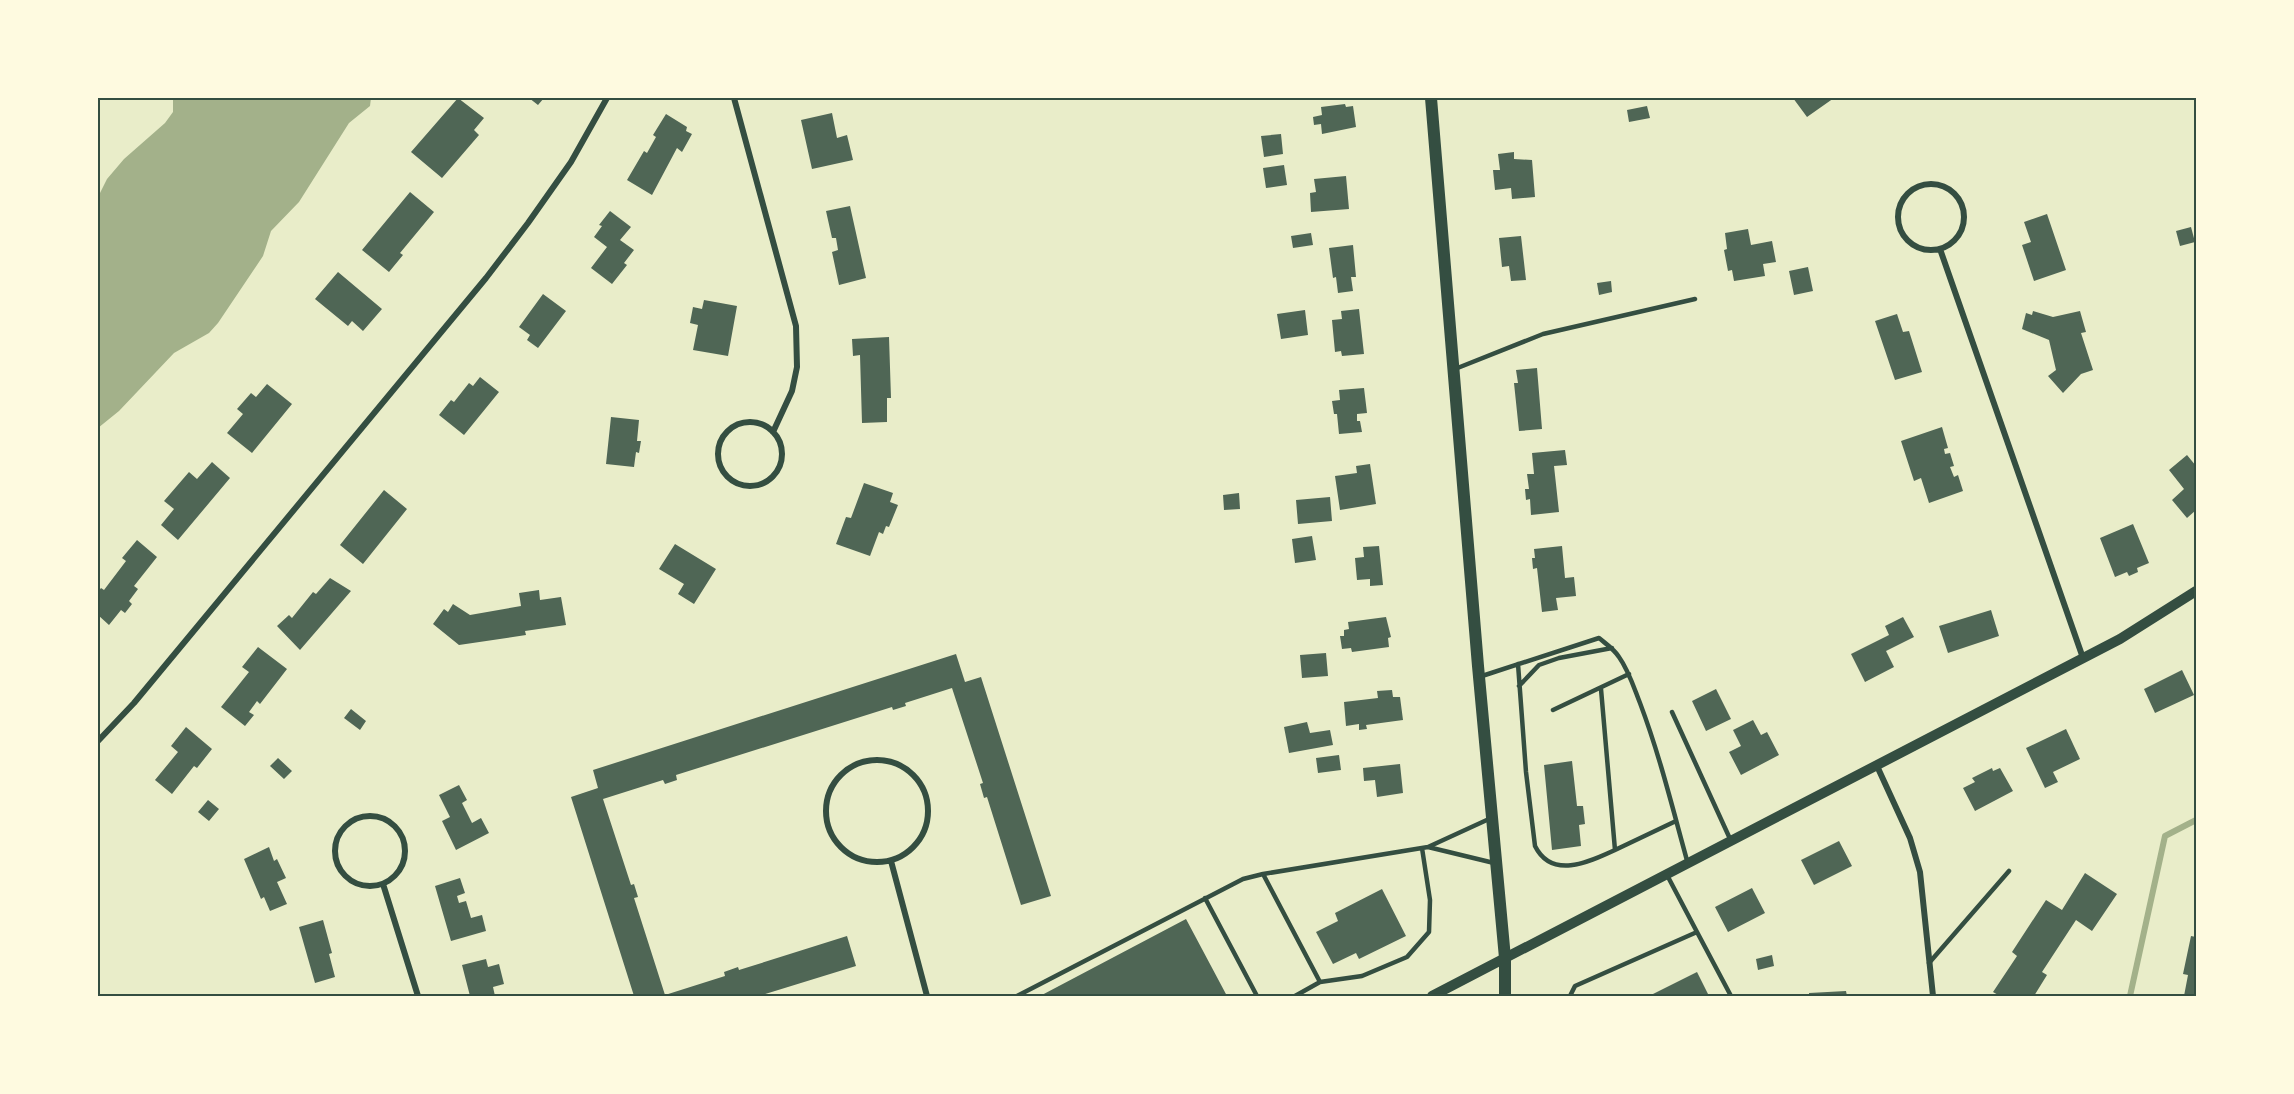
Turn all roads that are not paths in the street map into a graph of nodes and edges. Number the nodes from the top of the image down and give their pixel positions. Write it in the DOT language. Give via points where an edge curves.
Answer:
graph roads {
  1 [pos="607,98"];
  2 [pos="734,98"];
  3 [pos="1431,98"];
  4 [pos="1940,249"];
  5 [pos="1695,299"];
  6 [pos="1453,370"];
  7 [pos="773,432"];
  8 [pos="2196,591"];
  9 [pos="1612,648"];
  10 [pos="2083,658"];
  11 [pos="1518,664"];
  12 [pos="1629,674"];
  13 [pos="1479,677"];
  14 [pos="1519,686"];
  15 [pos="1601,689"];
  16 [pos="1553,710"];
  17 [pos="1672,712"];
  18 [pos="98,741"];
  19 [pos="1877,766"];
  20 [pos="1492,818"];
  21 [pos="1676,821"];
  22 [pos="1731,841"];
  23 [pos="1425,848"];
  24 [pos="1615,850"];
  25 [pos="891,861"];
  26 [pos="1496,864"];
  27 [pos="1688,864"];
  28 [pos="2009,871"];
  29 [pos="1263,874"];
  30 [pos="1666,874"];
  31 [pos="383,884"];
  32 [pos="1205,898"];
  33 [pos="1697,932"];
  34 [pos="1506,958"];
  35 [pos="1929,963"];
  36 [pos="1320,982"];
  37 [pos="418,996"];
  38 [pos="927,996"];
  39 [pos="1017,996"];
  40 [pos="1257,996"];
  41 [pos="1296,996"];
  42 [pos="1432,996"];
  43 [pos="1505,996"];
  44 [pos="1570,996"];
  45 [pos="1731,996"];
  46 [pos="1934,996"];
  1 -- 18 [label="street" via="571,162 486,278 134,703"];
  2 -- 7 [label="street" via="796,326 797,367 792,391"];
  3 -- 6 [label="main road"];
  4 -- 4 [label="street" via="1961,232 1962,205 1942,186 1922,186 1901,203 1901,230 1914,245"];
  4 -- 10 [label="street"];
  5 -- 6 [label="lane" via="1543,334"];
  6 -- 13 [label="main road"];
  7 -- 7 [label="street" via="765,425 745,423 727,432 721,441 718,461 722,471 739,485 750,487 770,480 778,472 783,451"];
  8 -- 10 [label="street" via="2157,618"];
  9 -- 11 [label="lane" via="1599,638"];
  9 -- 12 [label="lane"];
  9 -- 14 [label="lane" via="1539,665"];
  10 -- 19 [label="street"];
  11 -- 13 [label="lane"];
  11 -- 14 [label="lane"];
  12 -- 15 [label="lane"];
  12 -- 21 [label="lane" via="1660,759"];
  13 -- 20 [label="main road"];
  14 -- 24 [label="lane" via="1530,811 1539,854 1561,867 1587,863"];
  15 -- 16 [label="lane"];
  15 -- 24 [label="lane"];
  17 -- 22 [label="lane"];
  19 -- 22 [label="street"];
  19 -- 35 [label="street" via="1916,854"];
  20 -- 23 [label="lane"];
  20 -- 26 [label="main road"];
  21 -- 24 [label="lane"];
  21 -- 27 [label="lane"];
  22 -- 27 [label="street"];
  23 -- 26 [label="lane"];
  23 -- 29 [label="lane"];
  23 -- 36 [label="lane" via="1429,932 1407,957 1362,975"];
  25 -- 25 [label="street" via="917,844 927,825 928,804 921,785 907,770 888,761 867,762 847,771 833,787 826,808 829,829 841,847 859,859"];
  25 -- 38 [label="street"];
  26 -- 34 [label="main road"];
  27 -- 30 [label="street"];
  28 -- 35 [label="lane"];
  29 -- 32 [label="lane" via="1243,879"];
  29 -- 36 [label="lane"];
  30 -- 33 [label="lane"];
  30 -- 34 [label="street"];
  31 -- 31 [label="street" via="395,876 403,863 405,848 401,834 384,819 370,816 355,820 343,829 336,843 338,865 353,882"];
  31 -- 37 [label="street"];
  32 -- 39 [label="lane"];
  32 -- 40 [label="lane"];
  33 -- 44 [label="lane" via="1575,986"];
  33 -- 45 [label="lane"];
  34 -- 42 [label="street"];
  34 -- 43 [label="main road"];
  35 -- 46 [label="street"];
  36 -- 41 [label="lane"];
}
